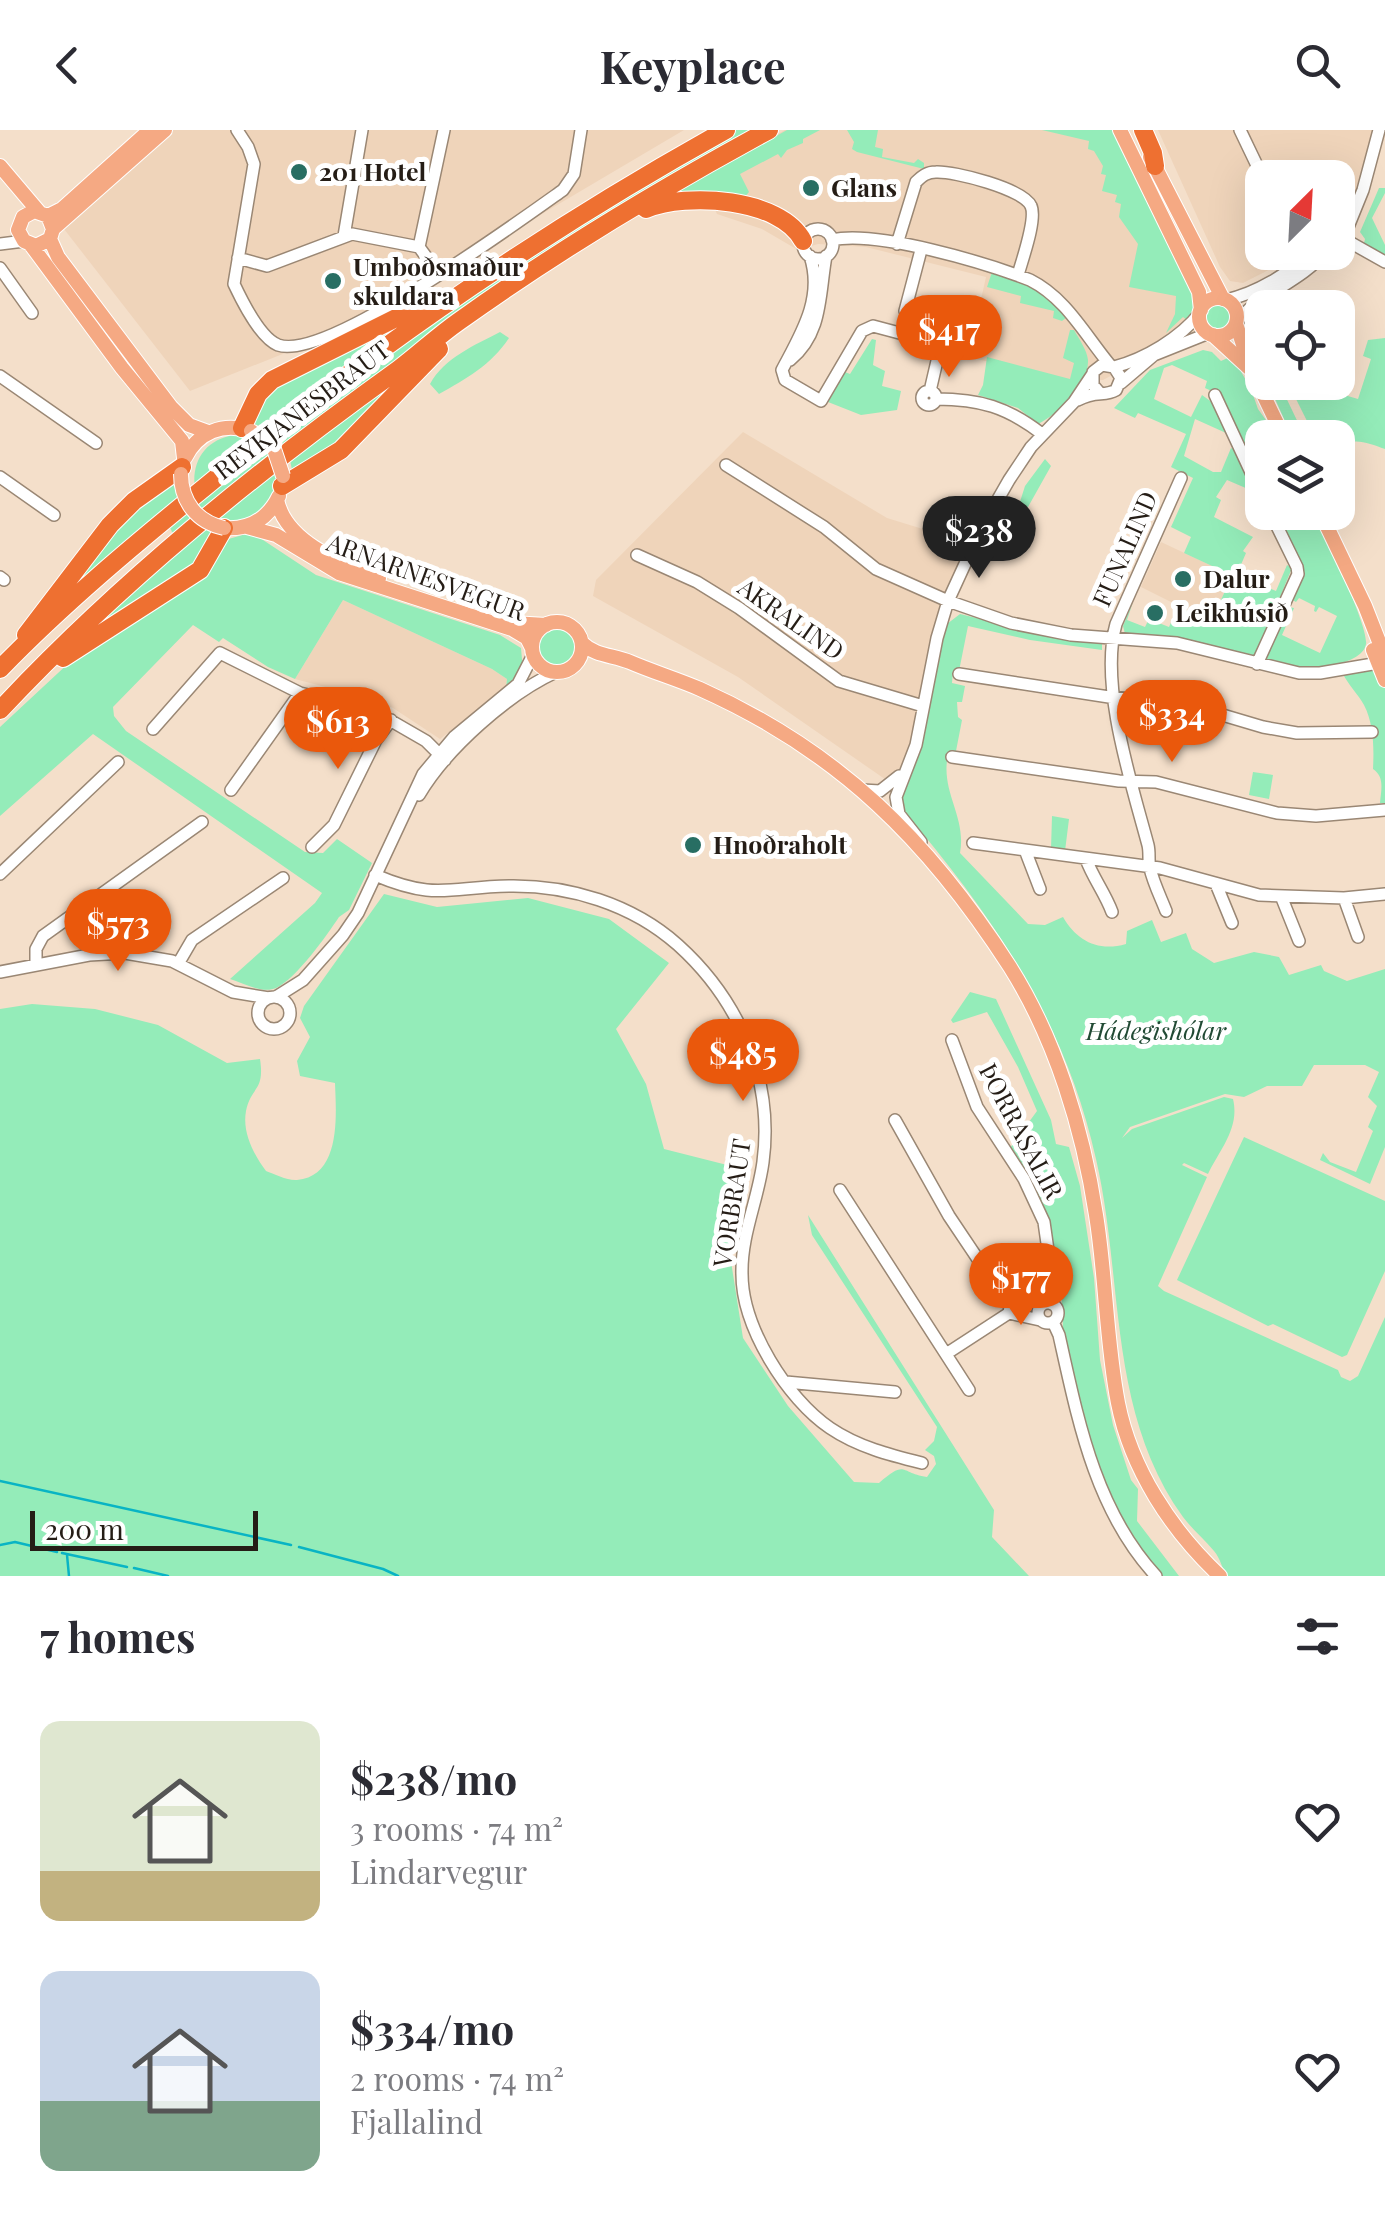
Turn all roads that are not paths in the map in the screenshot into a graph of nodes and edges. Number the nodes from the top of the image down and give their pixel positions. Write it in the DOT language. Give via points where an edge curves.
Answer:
graph roads {
  1 [pos="236,130"];
  2 [pos="362,130"];
  3 [pos="444,130"];
  4 [pos="581,130"];
  5 [pos="726,130"];
  6 [pos="769,130"];
  7 [pos="1120,130"];
  8 [pos="1140,130"];
  9 [pos="1240,130"];
  10 [pos="1379,130"];
  11 [pos="156,132"];
  12 [pos="1255,160"];
  13 [pos="0,166"];
  14 [pos="1155,166"];
  15 [pos="1355,211"];
  16 [pos="47,224"];
  17 [pos="24,233"];
  18 [pos="592,234"];
  19 [pos="344,236"];
  20 [pos="0,241"];
  21 [pos="1355,243"];
  22 [pos="897,244"];
  23 [pos="420,247"];
  24 [pos="806,249"];
  25 [pos="829,249"];
  26 [pos="921,250"];
  27 [pos="238,258"];
  28 [pos="1385,262"];
  29 [pos="501,265"];
  30 [pos="0,268"];
  31 [pos="1289,270"];
  32 [pos="1308,270"];
  33 [pos="438,273"];
  34 [pos="1018,275"];
  35 [pos="498,294"];
  36 [pos="1224,299"];
  37 [pos="905,311"];
  38 [pos="1200,311"];
  39 [pos="32,313"];
  40 [pos="1236,323"];
  41 [pos="1082,331"];
  42 [pos="1211,334"];
  43 [pos="1245,350"];
  44 [pos="786,362"];
  45 [pos="1245,365"];
  46 [pos="1112,366"];
  47 [pos="1094,372"];
  48 [pos="0,376"];
  49 [pos="1120,383"];
  50 [pos="1099,392"];
  51 [pos="1215,395"];
  52 [pos="1074,402"];
  53 [pos="246,429"];
  54 [pos="208,432"];
  55 [pos="1042,434"];
  56 [pos="96,443"];
  57 [pos="1245,459"];
  58 [pos="726,465"];
  59 [pos="182,466"];
  60 [pos="0,477"];
  61 [pos="1181,478"];
  62 [pos="281,487"];
  63 [pos="54,515"];
  64 [pos="247,526"];
  65 [pos="224,528"];
  66 [pos="1279,530"];
  67 [pos="1328,530"];
  68 [pos="638,555"];
  69 [pos="948,601"];
  70 [pos="546,625"];
  71 [pos="1113,639"];
  72 [pos="582,643"];
  73 [pos="16,652"];
  74 [pos="533,652"];
  75 [pos="1381,658"];
  76 [pos="1257,664"];
  77 [pos="638,666"];
  78 [pos="0,670"];
  79 [pos="563,670"];
  80 [pos="959,674"];
  81 [pos="33,676"];
  82 [pos="1385,680"];
  83 [pos="300,694"];
  84 [pos="1114,697"];
  85 [pos="923,706"];
  86 [pos="0,710"];
  87 [pos="391,720"];
  88 [pos="153,729"];
  89 [pos="1372,732"];
  90 [pos="795,742"];
  91 [pos="442,756"];
  92 [pos="952,757"];
  93 [pos="118,762"];
  94 [pos="909,766"];
  95 [pos="1130,780"];
  96 [pos="231,790"];
  97 [pos="862,790"];
  98 [pos="1385,810"];
  99 [pos="202,822"];
  100 [pos="973,843"];
  101 [pos="312,847"];
  102 [pos="1025,850"];
  103 [pos="1086,859"];
  104 [pos="938,866"];
  105 [pos="1150,867"];
  106 [pos="0,874"];
  107 [pos="376,875"];
  108 [pos="283,878"];
  109 [pos="1216,884"];
  110 [pos="1040,889"];
  111 [pos="1385,894"];
  112 [pos="1282,896"];
  113 [pos="1344,898"];
  114 [pos="1166,911"];
  115 [pos="1112,912"];
  116 [pos="1232,923"];
  117 [pos="1358,938"];
  118 [pos="1299,941"];
  119 [pos="998,949"];
  120 [pos="178,964"];
  121 [pos="36,965"];
  122 [pos="0,972"];
  123 [pos="303,980"];
  124 [pos="233,992"];
  125 [pos="272,997"];
  126 [pos="290,1008"];
  127 [pos="259,1016"];
  128 [pos="952,1040"];
  129 [pos="896,1120"];
  130 [pos="840,1190"];
  131 [pos="1052,1304"];
  132 [pos="1009,1310"];
  133 [pos="1044,1317"];
  134 [pos="946,1354"];
  135 [pos="786,1382"];
  136 [pos="969,1390"];
  137 [pos="895,1392"];
  138 [pos="922,1463"];
  139 [pos="1156,1576"];
  140 [pos="1220,1576"];
  1 -- 27 [label="street" via="254,164"];
  2 -- 19 [label="street"];
  3 -- 23 [label="street"];
  4 -- 33 [label="street" via="574,174 563,190"];
  5 -- 29 [label="highway, REYKJANESBRAUT"];
  6 -- 18 [label="highway, REYKJANESBRAUT"];
  7 -- 38 [label="main road" via="1199,292"];
  8 -- 14 [label="highway"];
  9 -- 12 [label="street"];
  10 -- 15 [label="street"];
  11 -- 16 [label="main road"];
  13 -- 16 [label="main road"];
  13 -- 17 [label="main road" via="20,204"];
  14 -- 36 [label="main road"];
  16 -- 17 [label="main road"];
  16 -- 17 [label="main road" via="41,245"];
  16 -- 54 [label="main road" via="58,257 152,384 189,425"];
  17 -- 20 [label="street"];
  17 -- 59 [label="main road" via="182,441"];
  18 -- 24 [label="highway" via="662,202 692,199 760,211 800,234"];
  18 -- 35 [label="highway, REYKJANESBRAUT"];
  19 -- 23 [label="street"];
  19 -- 27 [label="street" via="267,266"];
  21 -- 28 [label="street"];
  22 -- 25 [label="street" via="870,239"];
  22 -- 26 [label="street"];
  22 -- 34 [label="street" via="916,182 930,172 949,173 1014,191 1030,204"];
  23 -- 33 [label="street"];
  24 -- 25 [label="street"];
  24 -- 25 [label="street" via="809,232 817,229 826,231"];
  24 -- 44 [label="street" via="814,302"];
  25 -- 44 [label="street" via="818,316"];
  26 -- 34 [label="street"];
  26 -- 37 [label="street"];
  27 -- 33 [label="street" via="237,291 270,340 290,347 363,321"];
  29 -- 53 [label="highway" via="272,380 258,394"];
  29 -- 73 [label="highway, REYKJANESBRAUT" via="268,434"];
  30 -- 39 [label="street"];
  31 -- 36 [label="street"];
  32 -- 40 [label="street"];
  34 -- 41 [label="street" via="1055,296"];
  35 -- 62 [label="highway" via="341,450"];
  35 -- 81 [label="highway, REYKJANESBRAUT" via="206,516"];
  36 -- 38 [label="main road"];
  36 -- 40 [label="main road" via="1234,306"];
  38 -- 42 [label="main road"];
  38 -- 46 [label="street" via="1178,334 1136,360"];
  40 -- 42 [label="main road" via="1229,333"];
  40 -- 43 [label="main road"];
  41 -- 46 [label="street"];
  41 -- 47 [label="street"];
  42 -- 45 [label="main road"];
  42 -- 49 [label="street" via="1154,355"];
  44 -- 55 [label="street" via="786,380 821,401 862,331 876,326 937,343 933,395 1005,408"];
  46 -- 47 [label="street"];
  46 -- 49 [label="street"];
  47 -- 50 [label="street" via="1092,385"];
  47 -- 52 [label="street"];
  48 -- 56 [label="street"];
  49 -- 50 [label="street" via="1112,393"];
  50 -- 52 [label="street"];
  51 -- 57 [label="street"];
  52 -- 55 [label="street"];
  53 -- 54 [label="main road"];
  53 -- 62 [label="main road, ARNARNESVEGUR, bridge" via="274,449"];
  54 -- 59 [label="main road"];
  55 -- 69 [label="street" via="994,505"];
  58 -- 69 [label="street" via="824,526 876,569"];
  59 -- 65 [label="main road, bridge" via="182,489 192,510"];
  59 -- 73 [label="highway" via="110,526"];
  60 -- 63 [label="street"];
  61 -- 71 [label="street, FUNALIND"];
  62 -- 64 [label="main road" via="265,516"];
  62 -- 70 [label="main road, ARNARNESVEGUR" via="282,518 334,558 442,602 507,622"];
  64 -- 65 [label="main road, ARNARNESVEGUR"];
  64 -- 74 [label="main road, ARNARNESVEGUR" via="276,535 339,573 512,629 527,638"];
  65 -- 81 [label="highway" via="191,577"];
  66 -- 76 [label="street" via="1298,574"];
  67 -- 75 [label="main road"];
  68 -- 85 [label="street, AKRALIND" via="711,591 839,681"];
  69 -- 71 [label="street" via="1032,628"];
  69 -- 85 [label="street"];
  70 -- 72 [label="main road" via="568,625"];
  70 -- 74 [label="main road" via="536,634"];
  71 -- 76 [label="street" via="1176,644"];
  71 -- 84 [label="street"];
  72 -- 77 [label="main road"];
  72 -- 79 [label="main road" via="580,658"];
  73 -- 78 [label="highway, REYKJANESBRAUT"];
  74 -- 79 [label="main road" via="544,668"];
  74 -- 91 [label="street" via="518,684"];
  75 -- 76 [label="street" via="1299,673"];
  75 -- 82 [label="main road"];
  77 -- 79 [label="main road" via="599,662"];
  77 -- 90 [label="main road" via="700,689"];
  79 -- 91 [label="street" via="514,698"];
  80 -- 84 [label="street"];
  81 -- 86 [label="highway, REYKJANESBRAUT"];
  83 -- 87 [label="street" via="361,706"];
  83 -- 88 [label="street" via="220,653"];
  83 -- 96 [label="street"];
  84 -- 89 [label="street" via="1182,703 1298,733"];
  84 -- 95 [label="street"];
  85 -- 94 [label="street"];
  87 -- 91 [label="street"];
  87 -- 101 [label="street" via="334,825"];
  90 -- 97 [label="main road"];
  90 -- 119 [label="main road" via="904,837"];
  91 -- 107 [label="street" via="414,788"];
  92 -- 95 [label="street"];
  93 -- 106 [label="street"];
  94 -- 97 [label="street" via="889,787"];
  94 -- 104 [label="street" via="897,809"];
  95 -- 98 [label="street" via="1276,813"];
  95 -- 105 [label="street"];
  97 -- 104 [label="main road"];
  99 -- 121 [label="street" via="43,936"];
  100 -- 102 [label="street"];
  102 -- 103 [label="street"];
  102 -- 110 [label="street"];
  103 -- 105 [label="street"];
  103 -- 115 [label="street"];
  104 -- 119 [label="main road"];
  105 -- 109 [label="street"];
  105 -- 114 [label="street"];
  107 -- 123 [label="street" via="353,921"];
  107 -- 135 [label="street, VORBRAUT" via="424,892 509,886 599,899 676,944 712,980 747,1037 764,1105 764,1162 742,1277 757,1334"];
  108 -- 120 [label="street" via="192,940"];
  109 -- 112 [label="street"];
  109 -- 116 [label="street"];
  111 -- 113 [label="street"];
  112 -- 113 [label="street"];
  112 -- 118 [label="street"];
  113 -- 117 [label="street"];
  119 -- 140 [label="main road" via="1055,1062 1086,1161 1124,1424 1170,1522"];
  120 -- 121 [label="street" via="125,953"];
  120 -- 124 [label="street"];
  121 -- 122 [label="street"];
  123 -- 125 [label="street"];
  123 -- 126 [label="street"];
  124 -- 125 [label="street"];
  124 -- 127 [label="street"];
  125 -- 126 [label="street"];
  125 -- 127 [label="street"];
  126 -- 127 [label="street" via="289,1020 277,1028"];
  128 -- 131 [label="street, ÞORRASALIR" via="978,1107 1044,1222"];
  129 -- 132 [label="street"];
  130 -- 134 [label="street"];
  131 -- 133 [label="street" via="1045,1303"];
  131 -- 133 [label="street, ÞORRASALIR" via="1058,1311"];
  132 -- 133 [label="street"];
  132 -- 134 [label="street"];
  133 -- 139 [label="street, ÞORRASALIR" via="1059,1335 1085,1448 1120,1526"];
  134 -- 136 [label="street"];
  135 -- 137 [label="street"];
  135 -- 138 [label="street, VORBRAUT" via="830,1428"];
}
